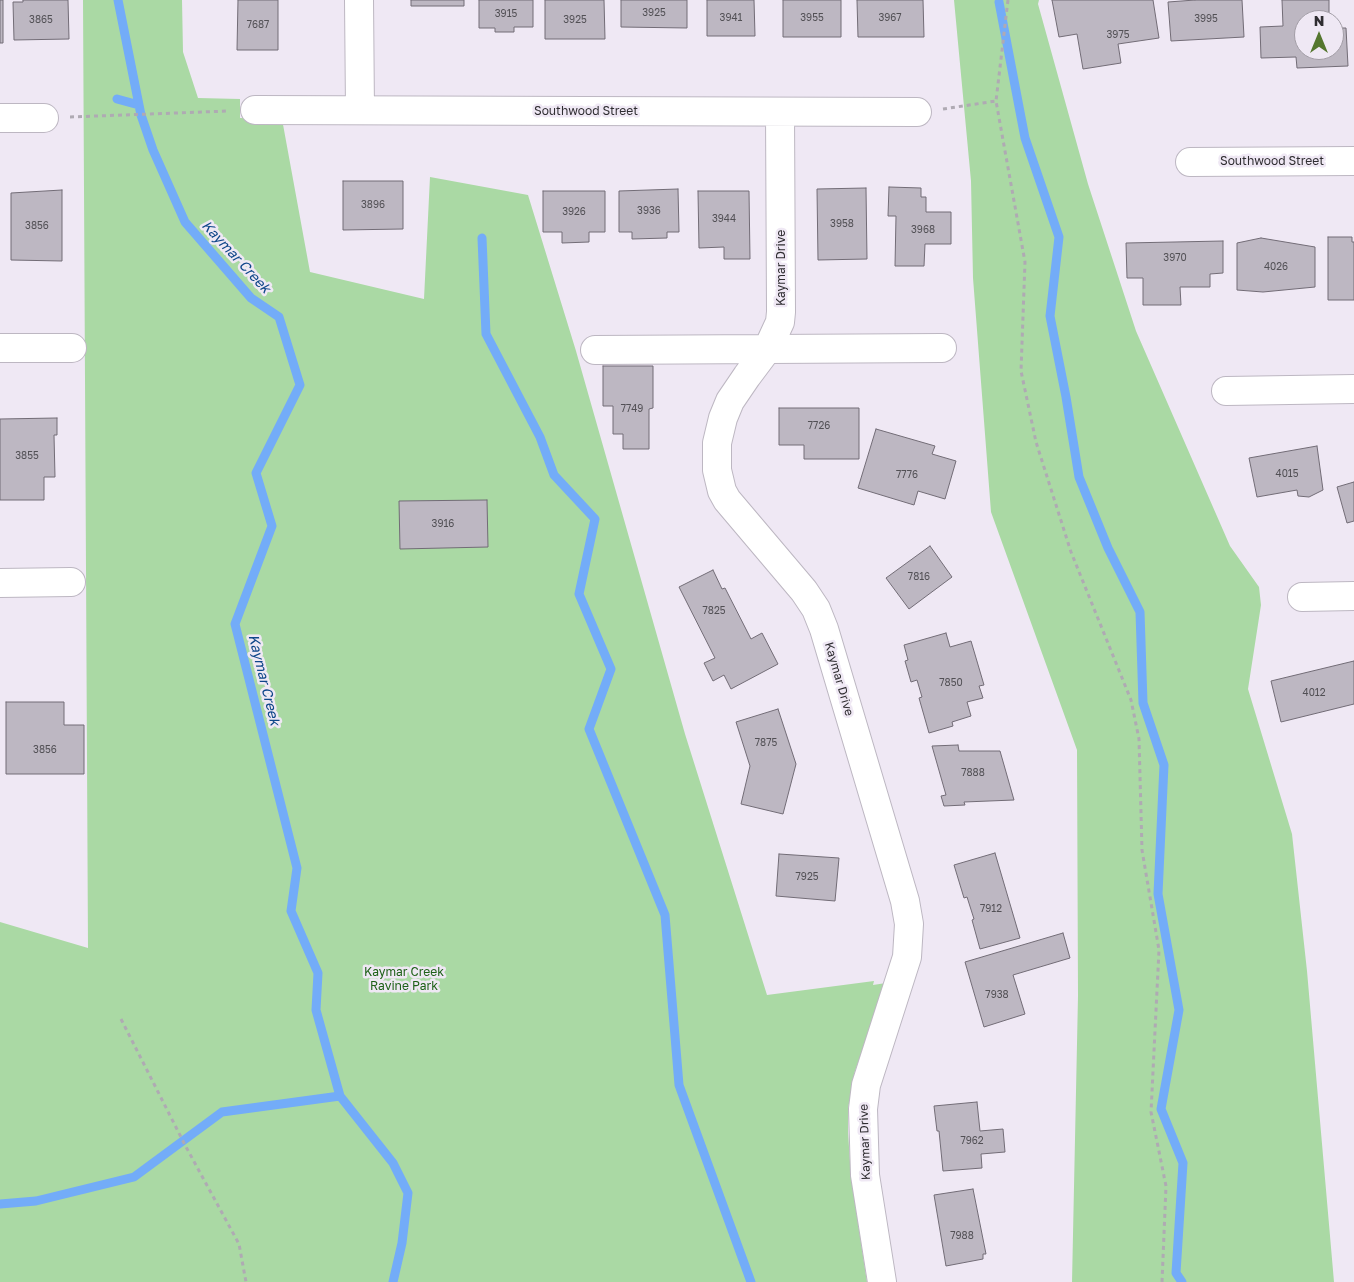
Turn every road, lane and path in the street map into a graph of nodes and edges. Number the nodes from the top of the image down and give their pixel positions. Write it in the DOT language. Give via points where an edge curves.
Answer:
graph roads {
  1 [pos="358,0"];
  2 [pos="1008,0"];
  3 [pos="996,101"];
  4 [pos="255,110"];
  5 [pos="360,110"];
  6 [pos="780,112"];
  7 [pos="918,112"];
  8 [pos="0,118"];
  9 [pos="44,118"];
  10 [pos="1354,161"];
  11 [pos="1190,162"];
  12 [pos="0,348"];
  13 [pos="72,348"];
  14 [pos="768,348"];
  15 [pos="942,348"];
  16 [pos="595,350"];
  17 [pos="1354,389"];
  18 [pos="1226,391"];
  19 [pos="0,582"];
  20 [pos="72,582"];
  21 [pos="1354,596"];
  22 [pos="1302,597"];
  23 [pos="121,1019"];
  24 [pos="246,1282"];
  25 [pos="882,1282"];
  26 [pos="1162,1282"];
  1 -- 5 [label="street"];
  2 -- 3 [label="path"];
  3 -- 7 [label="path"];
  3 -- 26 [label="path" via="1025,262 1021,371 1036,442 1071,552 1131,700 1139,739 1142,850 1159,950 1151,1112 1166,1186"];
  4 -- 5 [label="street, Southwood Street"];
  4 -- 9 [label="path"];
  5 -- 6 [label="street, Southwood Street"];
  6 -- 7 [label="street, Southwood Street"];
  6 -- 14 [label="street, Kaymar Drive" via="782,312 777,332"];
  8 -- 9 [label="street"];
  10 -- 11 [label="street, Southwood Street"];
  12 -- 13 [label="street"];
  14 -- 15 [label="street"];
  14 -- 16 [label="street"];
  14 -- 25 [label="street, Kaymar Drive" via="730,401 723,418 716,454 719,482 727,500 816,609 905,901 909,924 907,957 866,1085 863,1109 865,1175"];
  17 -- 18 [label="street"];
  19 -- 20 [label="street"];
  21 -- 22 [label="street"];
  23 -- 24 [label="path" via="239,1244"];
}
